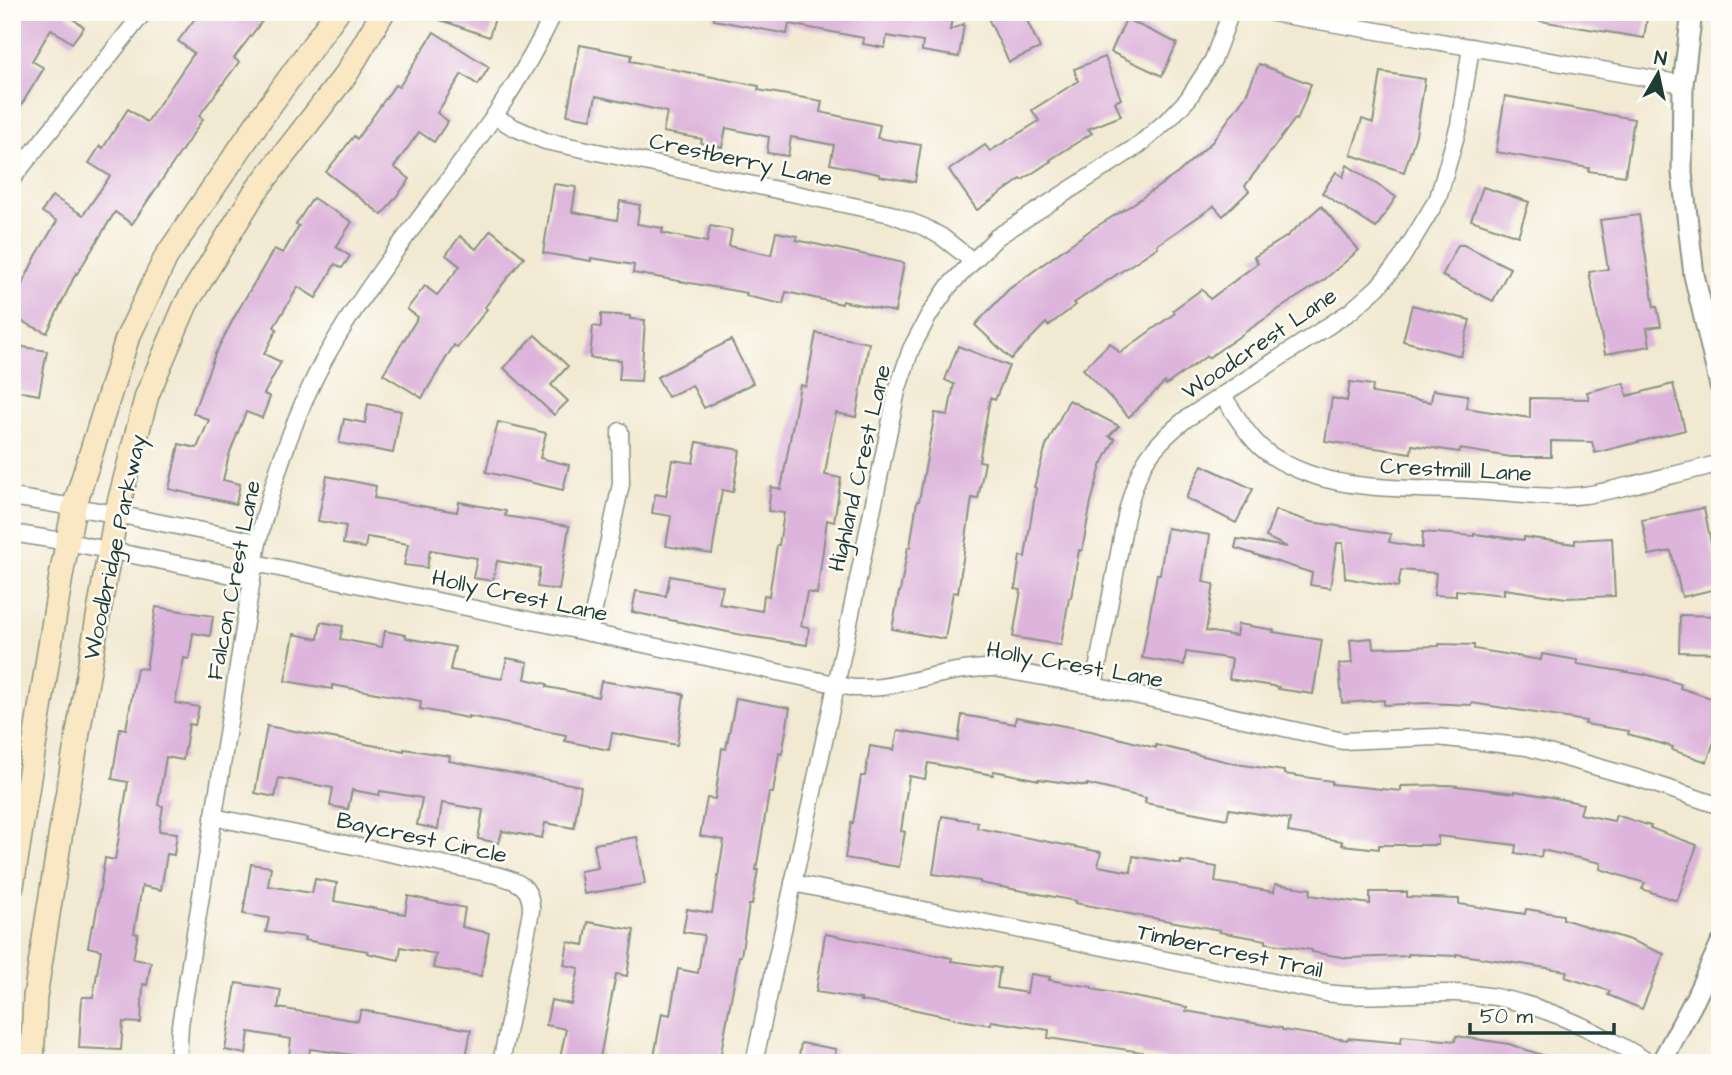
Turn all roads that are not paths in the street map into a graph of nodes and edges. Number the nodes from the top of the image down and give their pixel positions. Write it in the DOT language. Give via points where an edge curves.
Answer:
graph roads {
  1 [pos="144,12"];
  2 [pos="337,12"];
  3 [pos="383,12"];
  4 [pos="554,12"];
  5 [pos="1231,12"];
  6 [pos="1267,12"];
  7 [pos="1692,12"];
  8 [pos="1471,47"];
  9 [pos="1683,83"];
  10 [pos="495,116"];
  11 [pos="14,173"];
  12 [pos="972,261"];
  13 [pos="1716,348"];
  14 [pos="1720,386"];
  15 [pos="1222,395"];
  16 [pos="620,431"];
  17 [pos="1720,463"];
  18 [pos="12,497"];
  19 [pos="74,507"];
  20 [pos="116,514"];
  21 [pos="12,533"];
  22 [pos="68,542"];
  23 [pos="258,542"];
  24 [pos="109,551"];
  25 [pos="255,563"];
  26 [pos="252,579"];
  27 [pos="589,633"];
  28 [pos="836,684"];
  29 [pos="1094,686"];
  30 [pos="1720,806"];
  31 [pos="213,817"];
  32 [pos="793,883"];
  33 [pos="12,886"];
  34 [pos="1720,944"];
  35 [pos="32,1063"];
  36 [pos="178,1063"];
  37 [pos="501,1063"];
  38 [pos="754,1063"];
  39 [pos="1650,1063"];
  40 [pos="1661,1063"];
  1 -- 11 [label="street"];
  2 -- 19 [label="main road, Woodbridge Parkway" via="166,257 127,339"];
  3 -- 20 [label="main road, Woodbridge Parkway" via="347,73 255,192 186,304 147,395"];
  4 -- 10 [label="street, Falcon Crest Lane"];
  5 -- 12 [label="street, Highland Crest Lane" via="1213,60 1171,117 1139,145 997,237"];
  6 -- 8 [label="street"];
  7 -- 9 [label="street"];
  8 -- 9 [label="street"];
  8 -- 15 [label="street, Woodcrest Lane" via="1459,125 1438,198 1401,259 1351,310"];
  9 -- 13 [label="street" via="1682,173 1694,275"];
  10 -- 12 [label="street, Crestberry Lane" via="545,141 891,214 942,237"];
  10 -- 23 [label="street, Falcon Crest Lane" via="336,339 287,442"];
  12 -- 28 [label="street, Highland Crest Lane" via="929,315 897,391"];
  13 -- 14 [label="street"];
  15 -- 17 [label="street, Crestmill Lane" via="1256,443 1271,455 1310,474 1358,486 1562,498"];
  15 -- 29 [label="street, Woodcrest Lane" via="1166,435 1142,467 1126,516"];
  16 -- 27 [label="street" via="621,484"];
  18 -- 19 [label="street"];
  19 -- 20 [label="street"];
  19 -- 22 [label="main road, Woodbridge Parkway"];
  20 -- 23 [label="street"];
  20 -- 24 [label="main road, Woodbridge Parkway"];
  21 -- 22 [label="street"];
  22 -- 24 [label="street"];
  22 -- 33 [label="main road, Woodbridge Parkway"];
  23 -- 25 [label="street, Falcon Crest Lane"];
  24 -- 26 [label="street"];
  24 -- 35 [label="main road, Woodbridge Parkway" via="35,997"];
  25 -- 26 [label="street, Falcon Crest Lane"];
  25 -- 27 [label="street, Holly Crest Lane"];
  26 -- 31 [label="street, Falcon Crest Lane"];
  27 -- 28 [label="street, Holly Crest Lane"];
  28 -- 29 [label="street, Holly Crest Lane" via="878,688 994,668"];
  28 -- 32 [label="street, Highland Crest Lane"];
  29 -- 30 [label="street, Holly Crest Lane" via="1343,741 1437,737 1527,747"];
  31 -- 36 [label="street, Falcon Crest Lane" via="181,1015"];
  31 -- 37 [label="street, Baycrest Circle" via="510,878 521,884 528,892 531,911"];
  32 -- 38 [label="street, Highland Crest Lane"];
  32 -- 39 [label="street, Timbercrest Trail" via="1326,993 1497,997 1580,1024"];
  34 -- 40 [label="street"];
}
